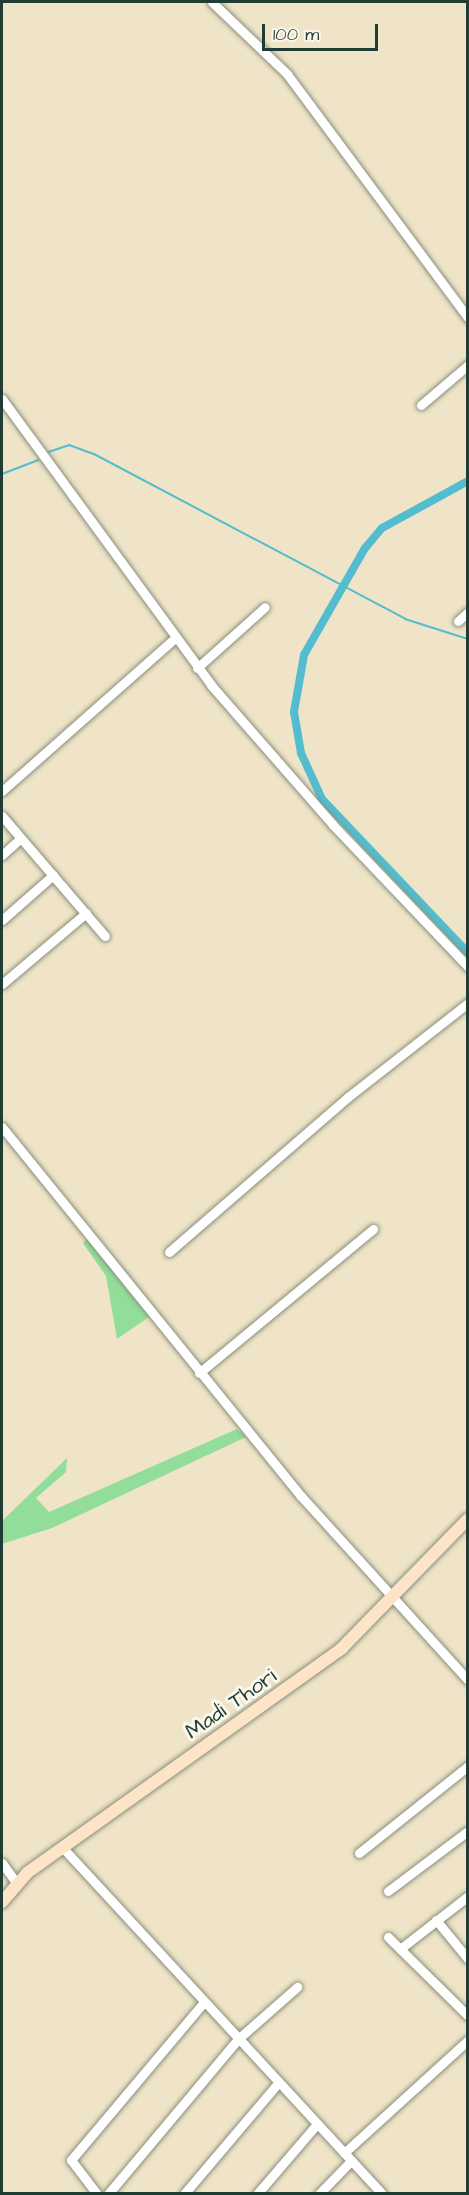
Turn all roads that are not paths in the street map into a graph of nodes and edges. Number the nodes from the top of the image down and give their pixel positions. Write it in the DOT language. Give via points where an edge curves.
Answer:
graph roads {
  1 [pos="212,2"];
  2 [pos="468,318"];
  3 [pos="468,365"];
  4 [pos="2,399"];
  5 [pos="421,405"];
  6 [pos="266,607"];
  7 [pos="468,612"];
  8 [pos="458,621"];
  9 [pos="174,639"];
  10 [pos="197,668"];
  11 [pos="2,791"];
  12 [pos="2,816"];
  13 [pos="21,838"];
  14 [pos="2,855"];
  15 [pos="53,876"];
  16 [pos="86,913"];
  17 [pos="2,920"];
  18 [pos="105,936"];
  19 [pos="468,967"];
  20 [pos="2,984"];
  21 [pos="468,1003"];
  22 [pos="2,1127"];
  23 [pos="373,1229"];
  24 [pos="169,1252"];
  25 [pos="199,1373"];
  26 [pos="468,1519"];
  27 [pos="391,1599"];
  28 [pos="468,1680"];
  29 [pos="468,1766"];
  30 [pos="468,1831"];
  31 [pos="63,1848"];
  32 [pos="359,1853"];
  33 [pos="2,1863"];
  34 [pos="16,1882"];
  35 [pos="388,1891"];
  36 [pos="468,1896"];
  37 [pos="2,1902"];
  38 [pos="436,1920"];
  39 [pos="388,1937"];
  40 [pos="400,1949"];
  41 [pos="468,1959"];
  42 [pos="297,1987"];
  43 [pos="204,2002"];
  44 [pos="468,2016"];
  45 [pos="238,2039"];
  46 [pos="468,2040"];
  47 [pos="278,2083"];
  48 [pos="317,2124"];
  49 [pos="344,2153"];
  50 [pos="351,2161"];
  51 [pos="97,2193"];
  52 [pos="108,2193"];
  53 [pos="184,2193"];
  54 [pos="256,2193"];
  55 [pos="320,2193"];
  56 [pos="382,2193"];
  1 -- 2 [label="street" via="287,74"];
  3 -- 5 [label="street"];
  4 -- 9 [label="street"];
  6 -- 10 [label="street"];
  7 -- 8 [label="street"];
  9 -- 10 [label="street"];
  9 -- 11 [label="street"];
  10 -- 19 [label="street" via="333,825"];
  12 -- 13 [label="street"];
  13 -- 14 [label="street"];
  13 -- 15 [label="street"];
  15 -- 16 [label="street"];
  15 -- 17 [label="street"];
  16 -- 18 [label="street"];
  16 -- 20 [label="street"];
  21 -- 24 [label="street" via="348,1097"];
  22 -- 25 [label="street"];
  23 -- 25 [label="street"];
  25 -- 27 [label="street"];
  26 -- 27 [label="main road, Madi Thori"];
  27 -- 28 [label="street"];
  27 -- 31 [label="main road, Madi Thori" via="304,1678"];
  29 -- 32 [label="street"];
  30 -- 35 [label="street"];
  31 -- 34 [label="main road, Madi Thori"];
  31 -- 43 [label="street"];
  33 -- 34 [label="street"];
  34 -- 37 [label="main road, Madi Thori"];
  36 -- 38 [label="street"];
  38 -- 40 [label="street"];
  38 -- 41 [label="street"];
  39 -- 40 [label="street"];
  40 -- 44 [label="street"];
  42 -- 45 [label="street"];
  43 -- 45 [label="street"];
  43 -- 51 [label="street" via="71,2160"];
  45 -- 47 [label="street"];
  45 -- 52 [label="street"];
  46 -- 49 [label="street"];
  47 -- 48 [label="street"];
  47 -- 53 [label="street"];
  48 -- 49 [label="street"];
  48 -- 54 [label="street"];
  49 -- 50 [label="street"];
  50 -- 55 [label="street"];
  50 -- 56 [label="street"];
}
